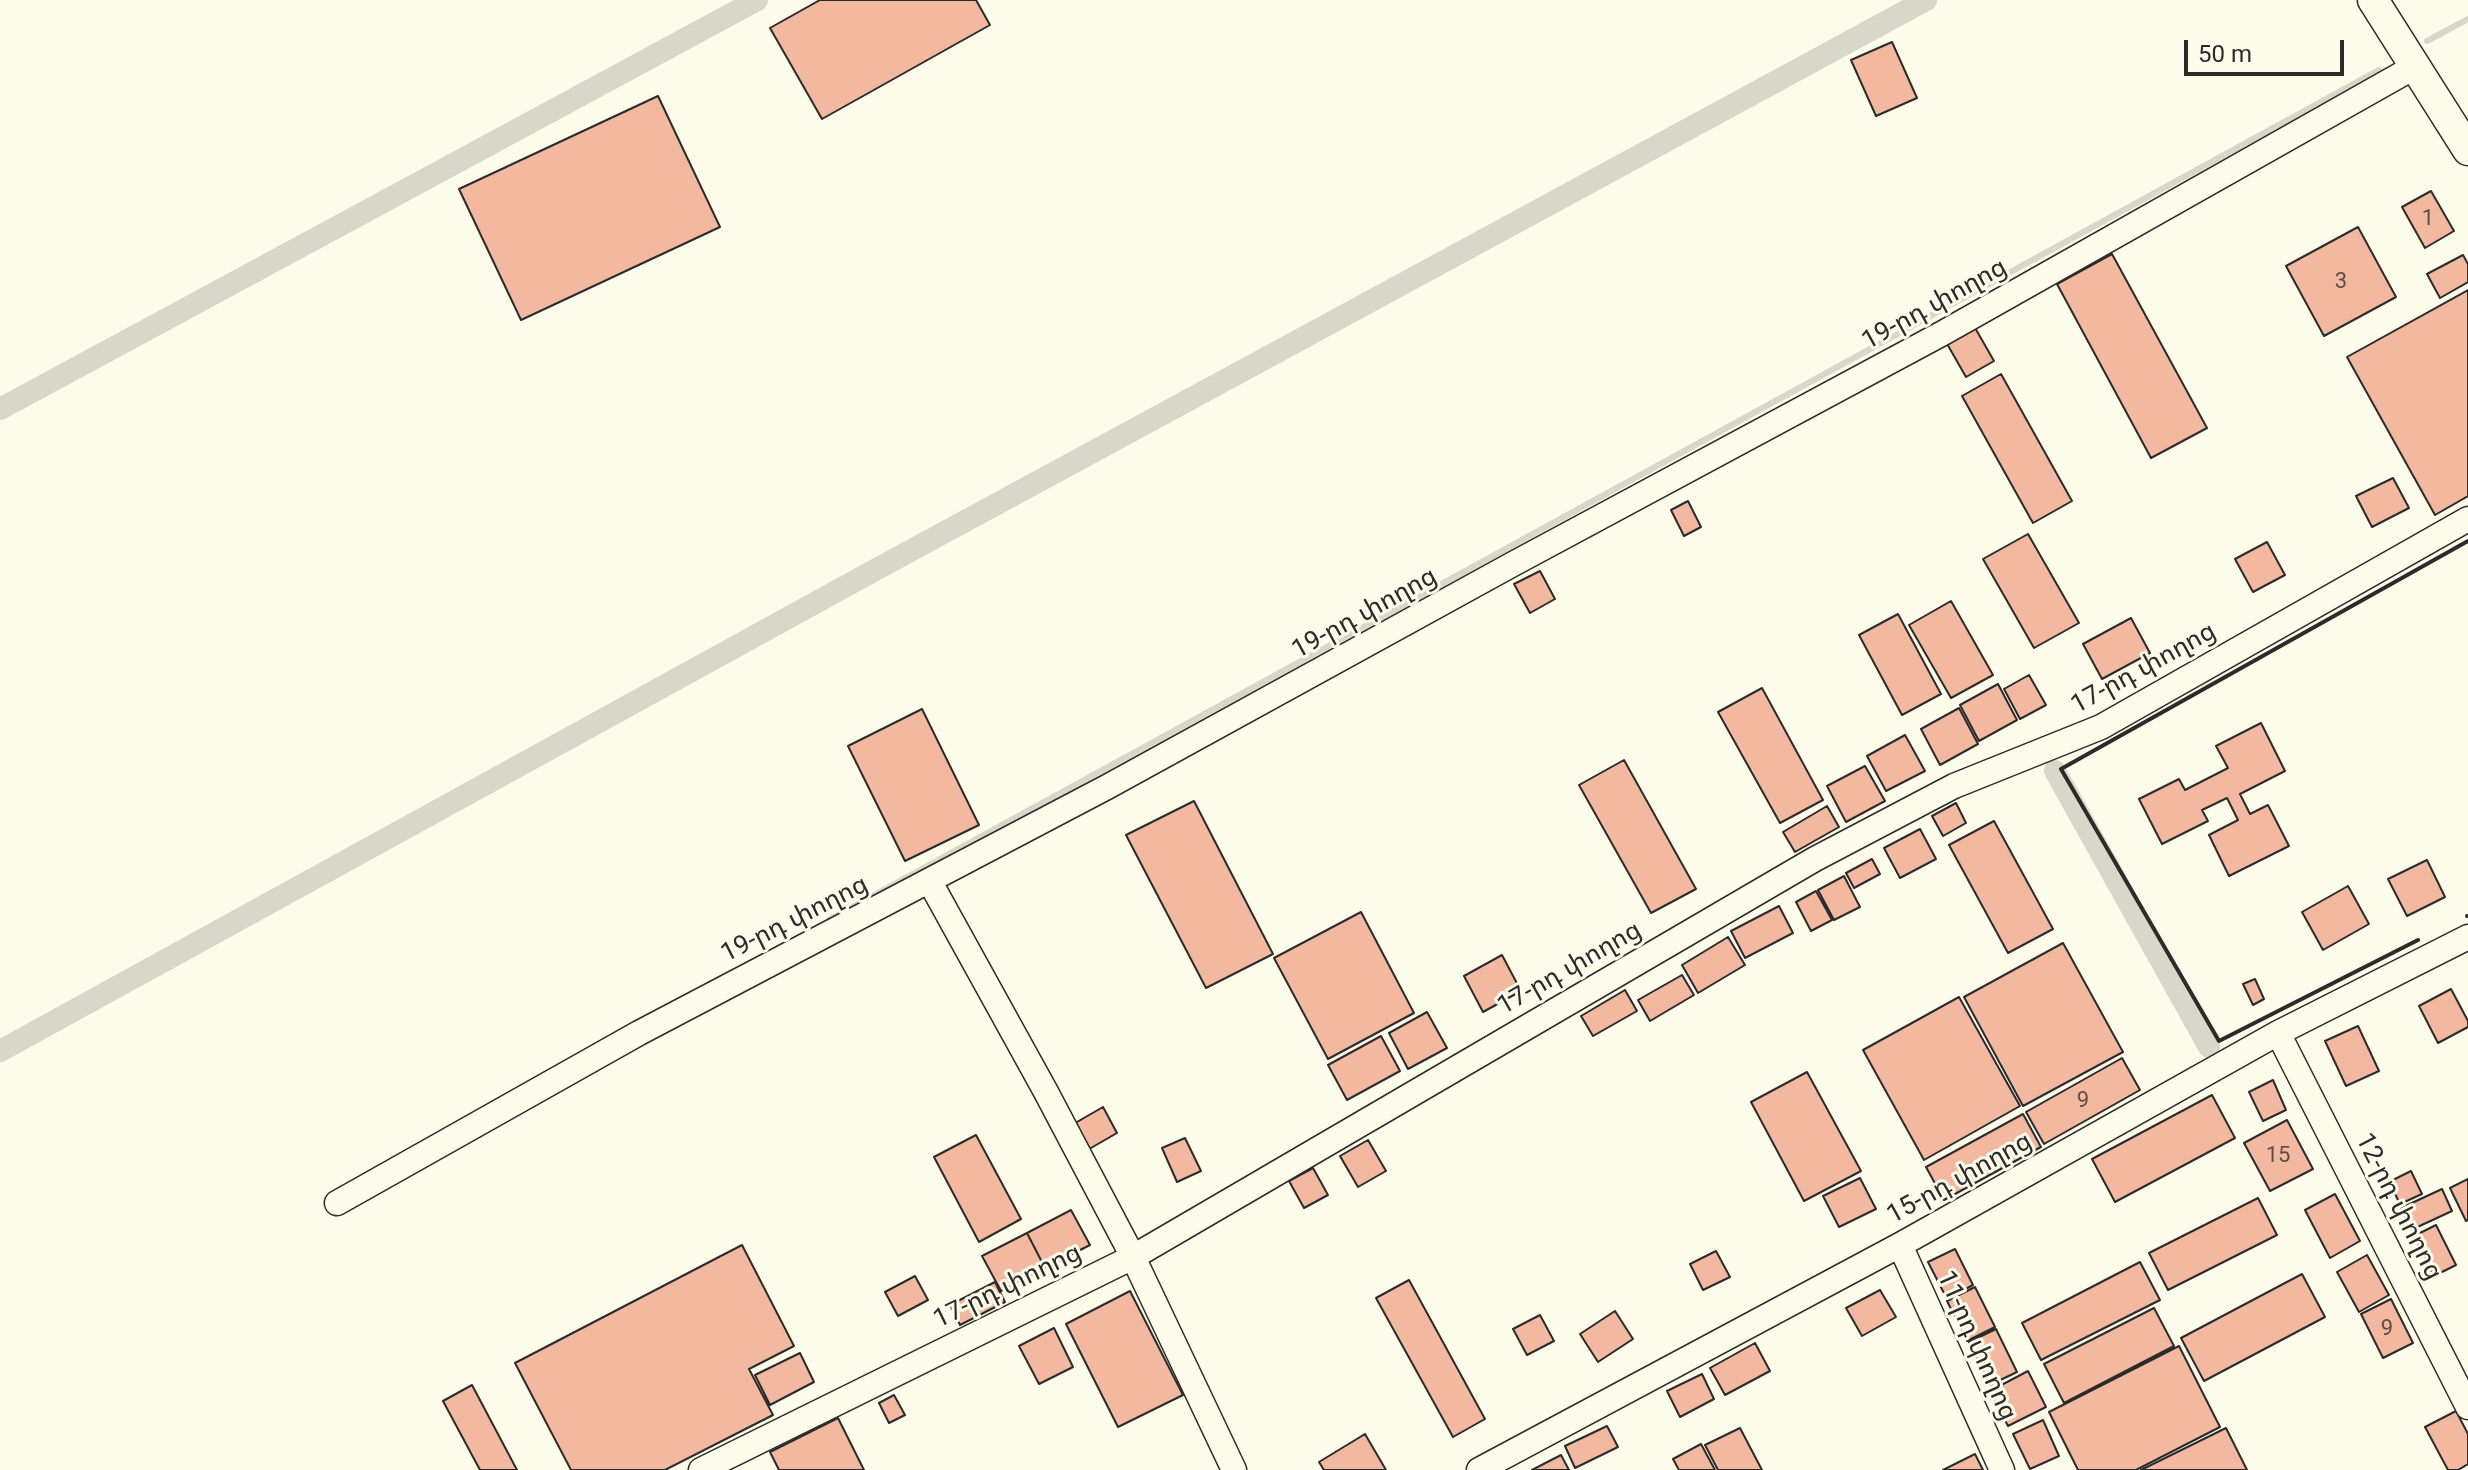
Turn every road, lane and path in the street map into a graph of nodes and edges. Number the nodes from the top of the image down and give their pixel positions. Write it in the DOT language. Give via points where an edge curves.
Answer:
graph roads {
  1 [pos="2373,0"];
  2 [pos="2410,57"];
  3 [pos="2468,150"];
  4 [pos="2468,519"];
  5 [pos="930,882"];
  6 [pos="2468,937"];
  7 [pos="2278,1033"];
  8 [pos="337,1203"];
  9 [pos="1900,1245"];
  10 [pos="1133,1257"];
  11 [pos="2468,1407"];
  12 [pos="701,1470"];
  13 [pos="1234,1470"];
  14 [pos="1479,1470"];
  15 [pos="2002,1470"];
  1 -- 2 [label="main road"];
  2 -- 3 [label="main road"];
  2 -- 5 [label="street, 19-րդ փողոց" via="1943,333"];
  4 -- 10 [label="street, 17-րդ փողոց" via="2101,727 1954,786 1815,859"];
  5 -- 8 [label="street, 19-րդ փողոց" via="639,1033"];
  5 -- 10 [label="street"];
  6 -- 7 [label="street, 15-րդ փողոց"];
  7 -- 9 [label="street, 15-րդ փողոց"];
  7 -- 11 [label="street, 12-րդ փողոց"];
  9 -- 14 [label="street, 15-րդ փողոց"];
  9 -- 15 [label="street, 11-րդ փողոց"];
  10 -- 12 [label="street, 17-րդ փողոց"];
  10 -- 13 [label="street"];
}
